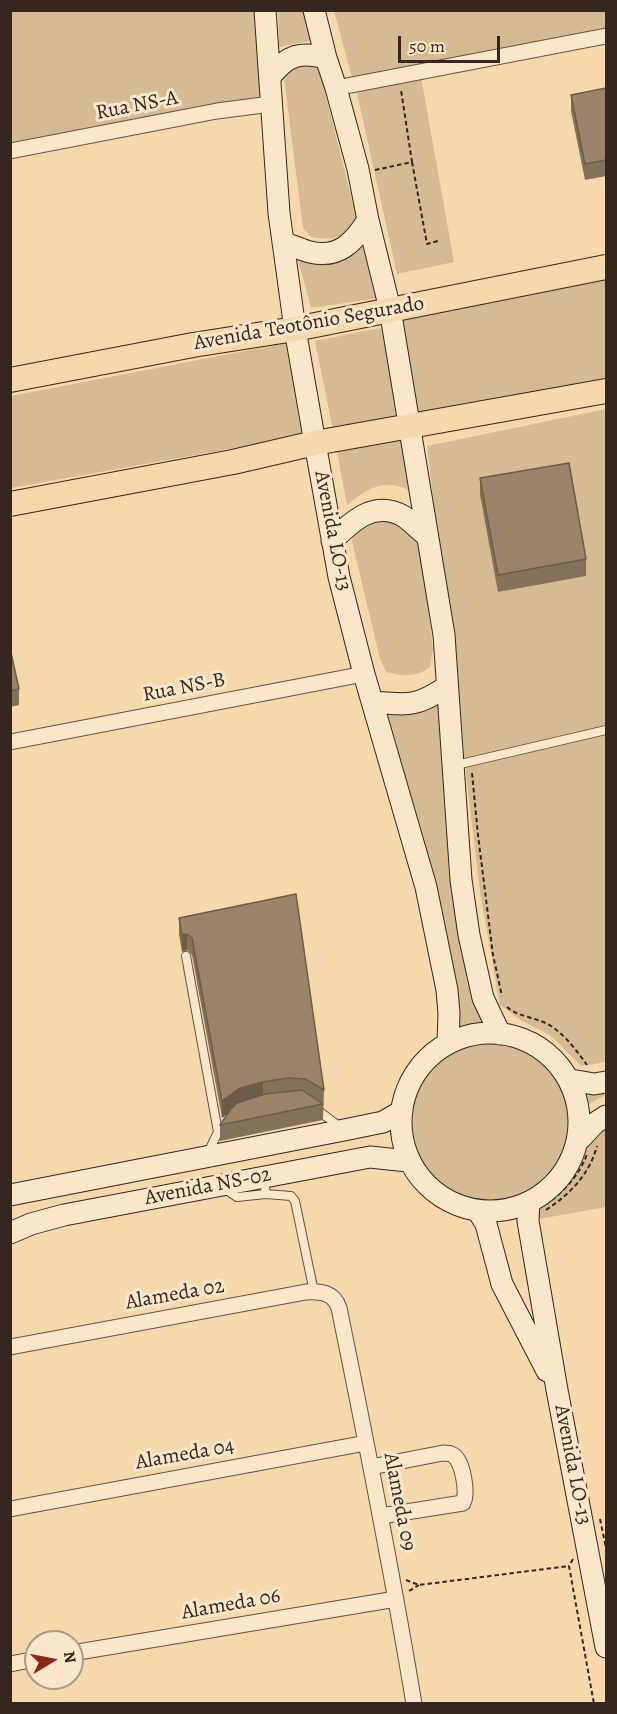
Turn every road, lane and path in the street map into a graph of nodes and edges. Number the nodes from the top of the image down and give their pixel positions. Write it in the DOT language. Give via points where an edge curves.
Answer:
graph roads {
  1 [pos="265,10"];
  2 [pos="314,10"];
  3 [pos="606,36"];
  4 [pos="326,58"];
  5 [pos="271,76"];
  6 [pos="399,81"];
  7 [pos="336,88"];
  8 [pos="271,104"];
  9 [pos="10,152"];
  10 [pos="412,162"];
  11 [pos="374,171"];
  12 [pos="368,220"];
  13 [pos="438,241"];
  14 [pos="283,243"];
  15 [pos="606,267"];
  16 [pos="390,309"];
  17 [pos="295,329"];
  18 [pos="10,380"];
  19 [pos="606,391"];
  20 [pos="409,427"];
  21 [pos="315,443"];
  22 [pos="10,504"];
  23 [pos="426,535"];
  24 [pos="333,541"];
  25 [pos="364,674"];
  26 [pos="446,687"];
  27 [pos="373,702"];
  28 [pos="606,730"];
  29 [pos="10,742"];
  30 [pos="463,763"];
  31 [pos="186,956"];
  32 [pos="503,999"];
  33 [pos="505,1005"];
  34 [pos="500,1034"];
  35 [pos="448,1042"];
  36 [pos="588,1066"];
  37 [pos="571,1080"];
  38 [pos="606,1082"];
  39 [pos="308,1102"];
  40 [pos="402,1111"];
  41 [pos="606,1116"];
  42 [pos="224,1122"];
  43 [pos="344,1130"];
  44 [pos="218,1131"];
  45 [pos="589,1144"];
  46 [pos="206,1158"];
  47 [pos="408,1161"];
  48 [pos="265,1185"];
  49 [pos="10,1195"];
  50 [pos="539,1207"];
  51 [pos="478,1211"];
  52 [pos="10,1233"];
  53 [pos="314,1292"];
  54 [pos="10,1347"];
  55 [pos="557,1390"];
  56 [pos="366,1443"];
  57 [pos="371,1467"];
  58 [pos="10,1509"];
  59 [pos="381,1516"];
  60 [pos="601,1520"];
  61 [pos="597,1547"];
  62 [pos="569,1566"];
  63 [pos="392,1574"];
  64 [pos="396,1599"];
  65 [pos="606,1647"];
  66 [pos="84,1651"];
  67 [pos="414,1704"];
  68 [pos="594,1704"];
  1 -- 5 [label="street, Avenida LO-13"];
  2 -- 4 [label="street"];
  3 -- 7 [label="street"];
  4 -- 5 [label="street" via="304,54 292,57"];
  4 -- 7 [label="street"];
  5 -- 8 [label="street, Avenida LO-13"];
  6 -- 10 [label="path"];
  7 -- 12 [label="street"];
  8 -- 9 [label="street, Rua NS-A"];
  8 -- 14 [label="street, Avenida LO-13"];
  10 -- 11 [label="path"];
  10 -- 13 [label="path" via="426,244"];
  12 -- 14 [label="street" via="356,239 338,250 314,253"];
  12 -- 16 [label="street"];
  14 -- 17 [label="street, Avenida LO-13"];
  15 -- 16 [label="main road, Avenida Teotônio Segurado"];
  16 -- 17 [label="main road, Avenida Teotônio Segurado"];
  16 -- 20 [label="street"];
  17 -- 18 [label="main road, Avenida Teotônio Segurado"];
  17 -- 21 [label="street, Avenida LO-13"];
  19 -- 20 [label="main road"];
  20 -- 21 [label="main road"];
  20 -- 23 [label="street"];
  21 -- 22 [label="main road"];
  21 -- 24 [label="street, Avenida LO-13"];
  23 -- 24 [label="street" via="385,509 352,521"];
  23 -- 26 [label="street" via="444,635"];
  24 -- 25 [label="street, Avenida LO-13"];
  25 -- 27 [label="street, Avenida LO-13"];
  25 -- 29 [label="street, Rua NS-B"];
  26 -- 27 [label="street" via="424,701"];
  26 -- 30 [label="street"];
  27 -- 35 [label="street, Avenida LO-13" via="426,887 447,990"];
  28 -- 30 [label="lane"];
  30 -- 32 [label="path"];
  30 -- 34 [label="street" via="461,880 483,998"];
  31 -- 44 [label="lane"];
  33 -- 36 [label="path" via="514,1013 550,1026"];
  34 -- 35 [label="street"];
  34 -- 37 [label="street" via="518,1037 543,1050"];
  35 -- 40 [label="street" via="416,1070 408,1084"];
  37 -- 38 [label="street"];
  37 -- 45 [label="street"];
  39 -- 43 [label="lane"];
  40 -- 43 [label="street, Avenida NS-02" via="383,1122"];
  40 -- 47 [label="street" via="402,1139"];
  41 -- 45 [label="street" via="595,1123"];
  42 -- 44 [label="lane"];
  43 -- 46 [label="street, Avenida NS-02"];
  44 -- 46 [label="lane"];
  45 -- 50 [label="street" via="567,1164"];
  45 -- 50 [label="path" via="585,1161 566,1189"];
  45 -- 50 [label="path" via="589,1168 581,1180 565,1197"];
  46 -- 49 [label="street, Avenida NS-02"];
  47 -- 48 [label="street, Avenida NS-02" via="369,1157"];
  47 -- 51 [label="street" via="439,1197"];
  48 -- 52 [label="street, Avenida NS-02" via="222,1185 64,1215"];
  48 -- 53 [label="lane" via="294,1198"];
  50 -- 51 [label="street"];
  50 -- 55 [label="street, Avenida LO-13" via="528,1221"];
  51 -- 55 [label="street, Avenida LO-13" via="486,1224 502,1284"];
  53 -- 54 [label="street, Alameda 02"];
  53 -- 56 [label="street, Alameda 09" via="329,1294 339,1308"];
  55 -- 61 [label="street, Avenida LO-13"];
  56 -- 57 [label="street, Alameda 09"];
  56 -- 58 [label="street, Alameda 04"];
  57 -- 59 [label="street, Alameda 09"];
  57 -- 59 [label="street" via="450,1454 459,1462 464,1483 463,1503"];
  59 -- 63 [label="street, Alameda 09"];
  60 -- 61 [label="path"];
  61 -- 62 [label="path" via="571,1560"];
  61 -- 65 [label="street, Avenida LO-13"];
  62 -- 63 [label="path" via="419,1585"];
  62 -- 68 [label="path"];
  63 -- 64 [label="street, Alameda 09"];
  64 -- 66 [label="street, Alameda 06"];
  64 -- 67 [label="street, Alameda 09"];
}
